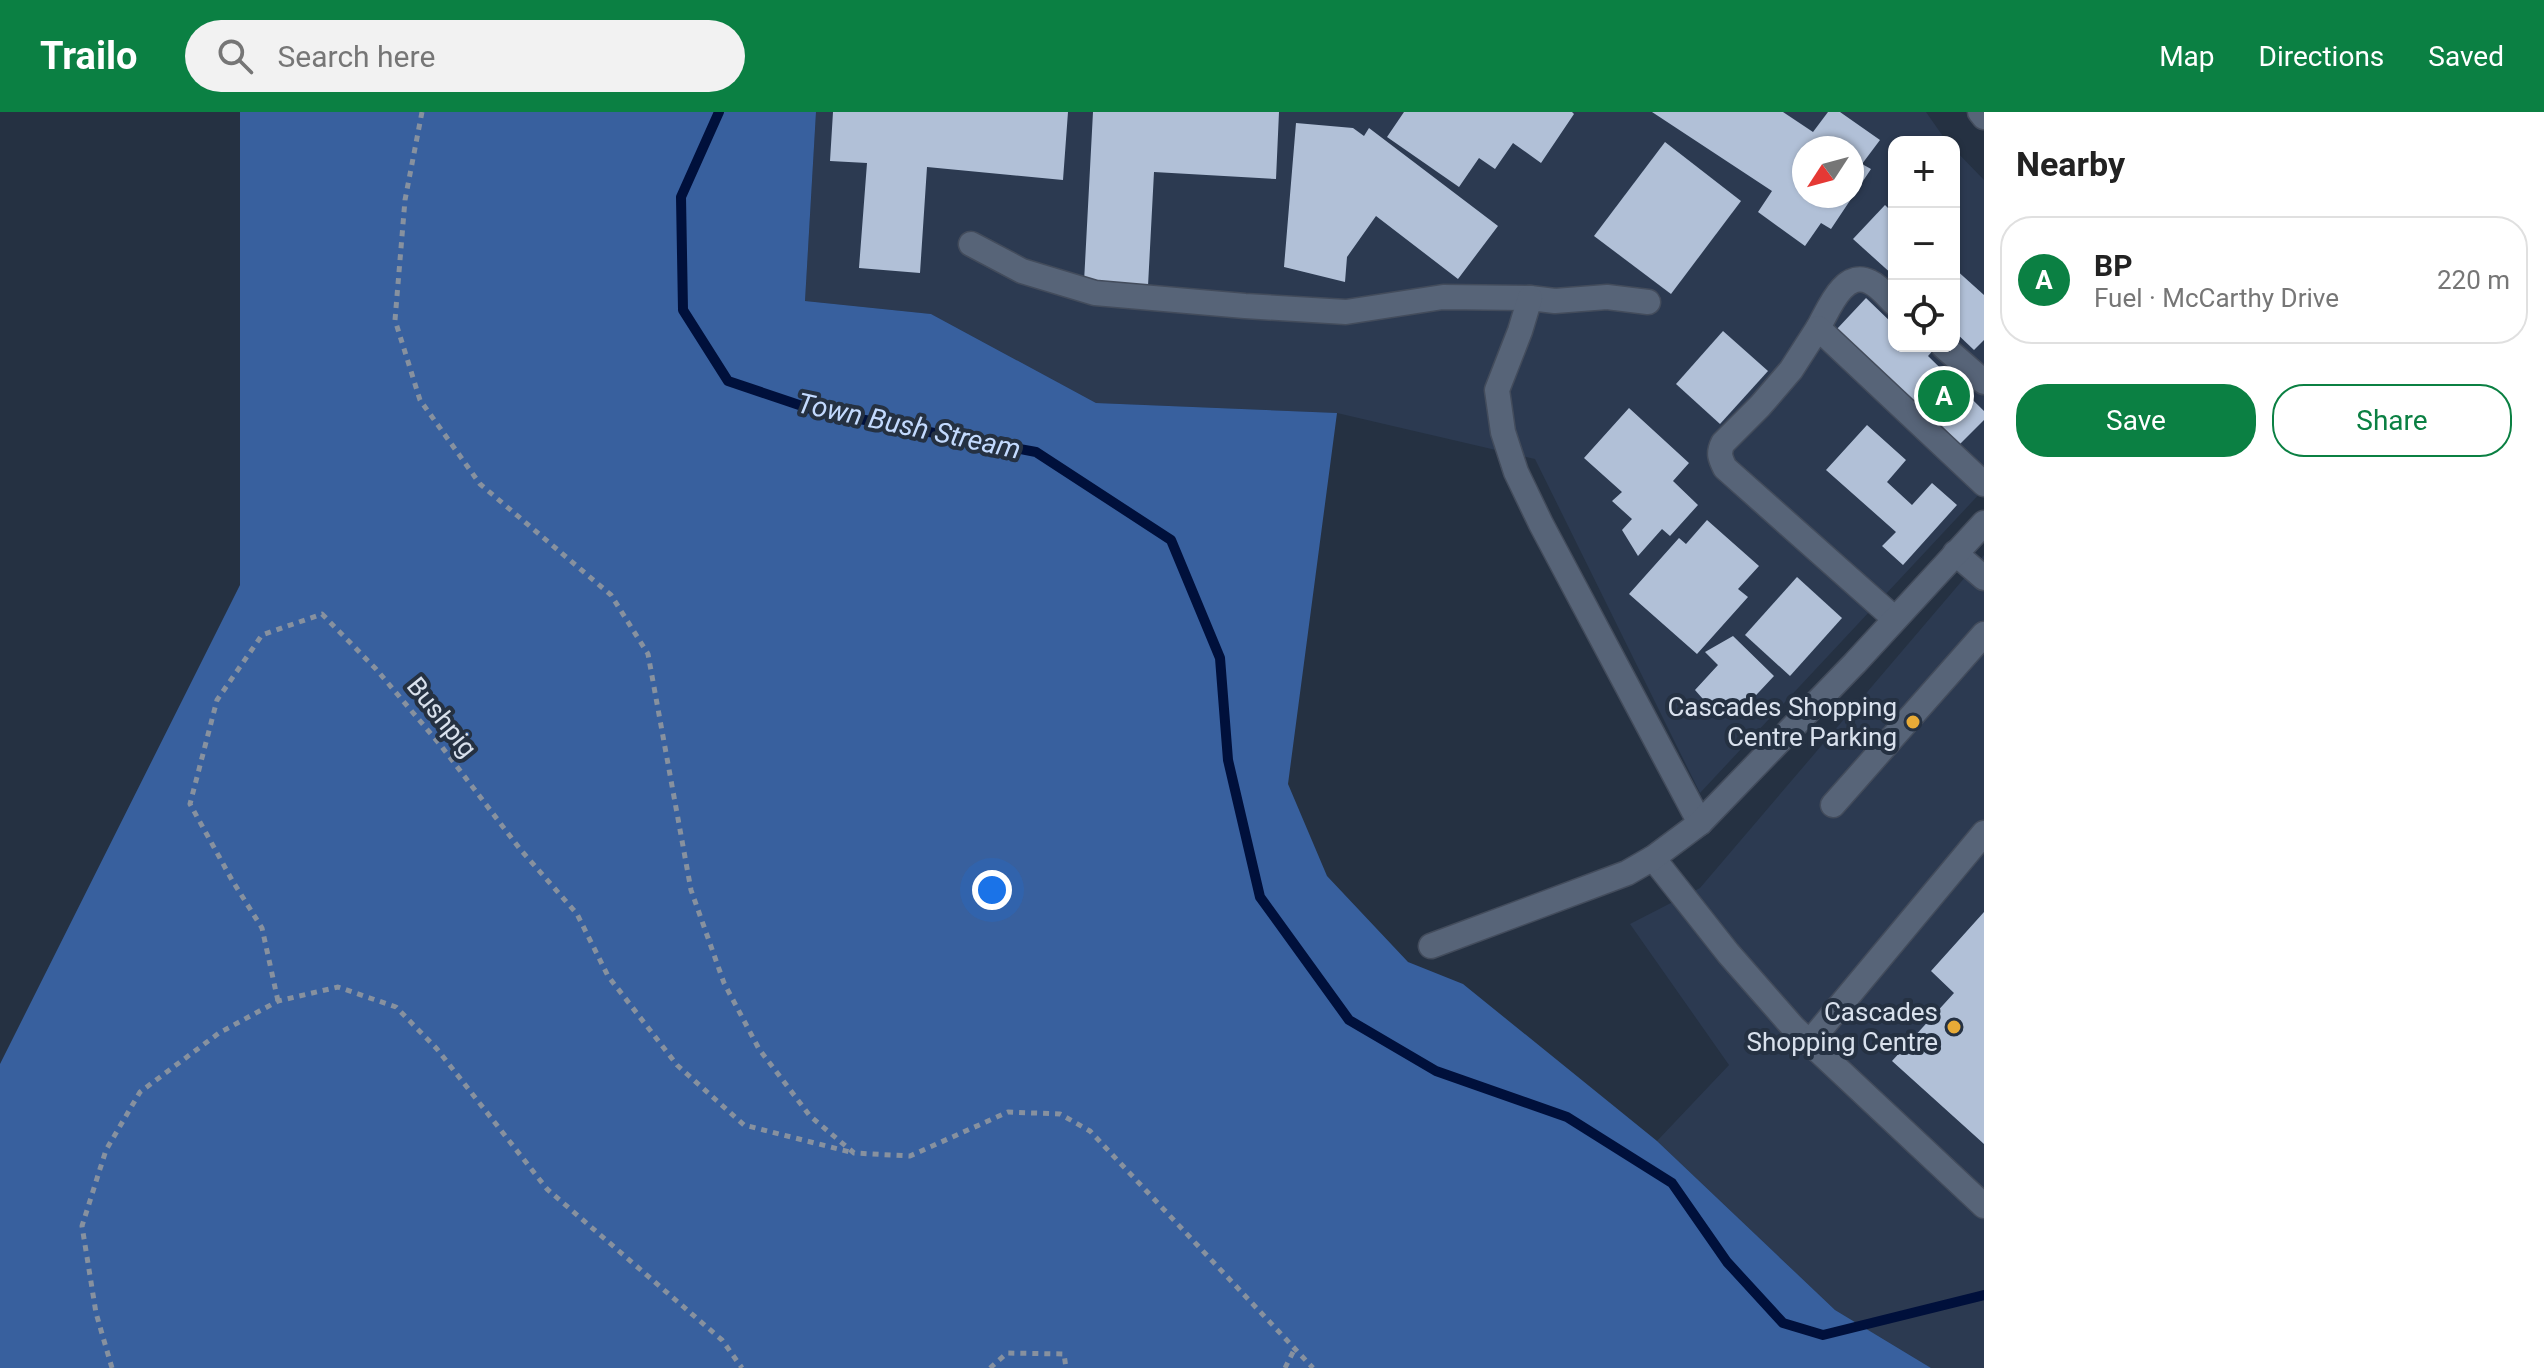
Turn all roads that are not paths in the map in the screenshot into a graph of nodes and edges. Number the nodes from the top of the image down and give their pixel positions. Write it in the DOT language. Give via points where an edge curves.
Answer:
graph roads {
  1 [pos="1980,112"];
  2 [pos="1984,117"];
  3 [pos="971,244"];
  4 [pos="1530,298"];
  5 [pos="1888,298"];
  6 [pos="1648,302"];
  7 [pos="1818,328"];
  8 [pos="1950,352"];
  9 [pos="1984,382"];
  10 [pos="1984,484"];
  11 [pos="1984,523"];
  12 [pos="1955,553"];
  13 [pos="1984,578"];
  14 [pos="1895,619"];
  15 [pos="1982,639"];
  16 [pos="1833,805"];
  17 [pos="1700,823"];
  18 [pos="1984,833"];
  19 [pos="1653,858"];
  20 [pos="1431,946"];
  21 [pos="1809,1043"];
  22 [pos="1984,1206"];
  1 -- 2 [label="street"];
  3 -- 4 [label="street" via="1022,271 1095,293 1346,312 1443,297"];
  4 -- 6 [label="street"];
  4 -- 17 [label="street" via="1497,390 1503,432 1541,524"];
  5 -- 7 [label="street" via="1871,282 1847,284"];
  7 -- 10 [label="street"];
  7 -- 14 [label="street" via="1791,370 1723,443 1720,459"];
  8 -- 9 [label="street"];
  11 -- 12 [label="street"];
  12 -- 13 [label="street"];
  12 -- 14 [label="street"];
  14 -- 17 [label="street"];
  15 -- 16 [label="street"];
  17 -- 19 [label="street"];
  18 -- 21 [label="street"];
  19 -- 20 [label="street" via="1627,873"];
  19 -- 21 [label="street"];
  21 -- 22 [label="street"];
}
